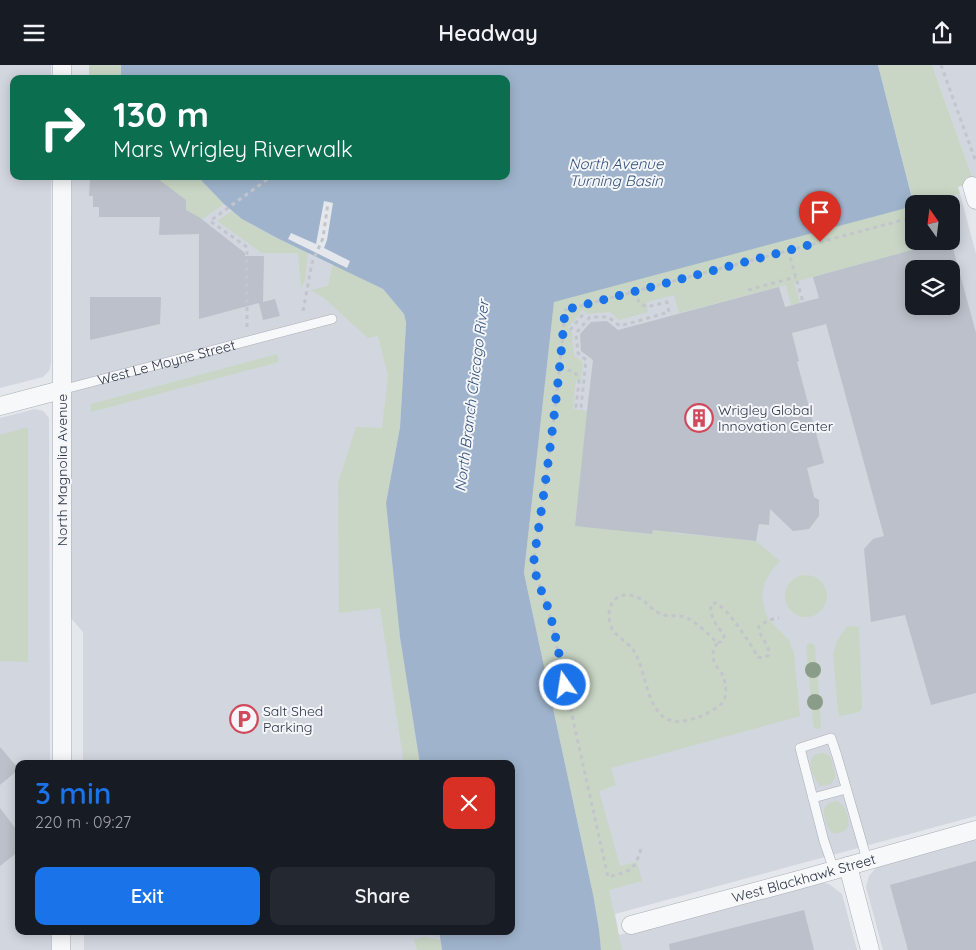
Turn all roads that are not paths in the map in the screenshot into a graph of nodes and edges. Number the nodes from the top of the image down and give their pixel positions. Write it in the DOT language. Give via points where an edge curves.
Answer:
graph roads {
  1 [pos="62,180"];
  2 [pos="332,319"];
  3 [pos="61,390"];
  4 [pos="0,405"];
  5 [pos="62,760"];
  6 [pos="846,789"];
  7 [pos="813,798"];
  8 [pos="976,830"];
  9 [pos="867,860"];
  10 [pos="841,868"];
  11 [pos="631,925"];
  12 [pos="61,935"];
  13 [pos="61,950"];
  14 [pos="870,950"];
  1 -- 3 [label="street, North Magnolia Avenue"];
  2 -- 3 [label="lane, West Le Moyne Street"];
  3 -- 4 [label="street, West Le Moyne Street"];
  3 -- 5 [label="street, North Magnolia Avenue"];
  6 -- 7 [label="lane"];
  6 -- 7 [label="lane" via="831,739 800,748"];
  6 -- 9 [label="lane"];
  7 -- 10 [label="lane"];
  8 -- 9 [label="street, West Blackhawk Street"];
  9 -- 10 [label="street, West Blackhawk Street"];
  10 -- 11 [label="street, West Blackhawk Street"];
  10 -- 14 [label="street"];
  12 -- 13 [label="street"];
}
